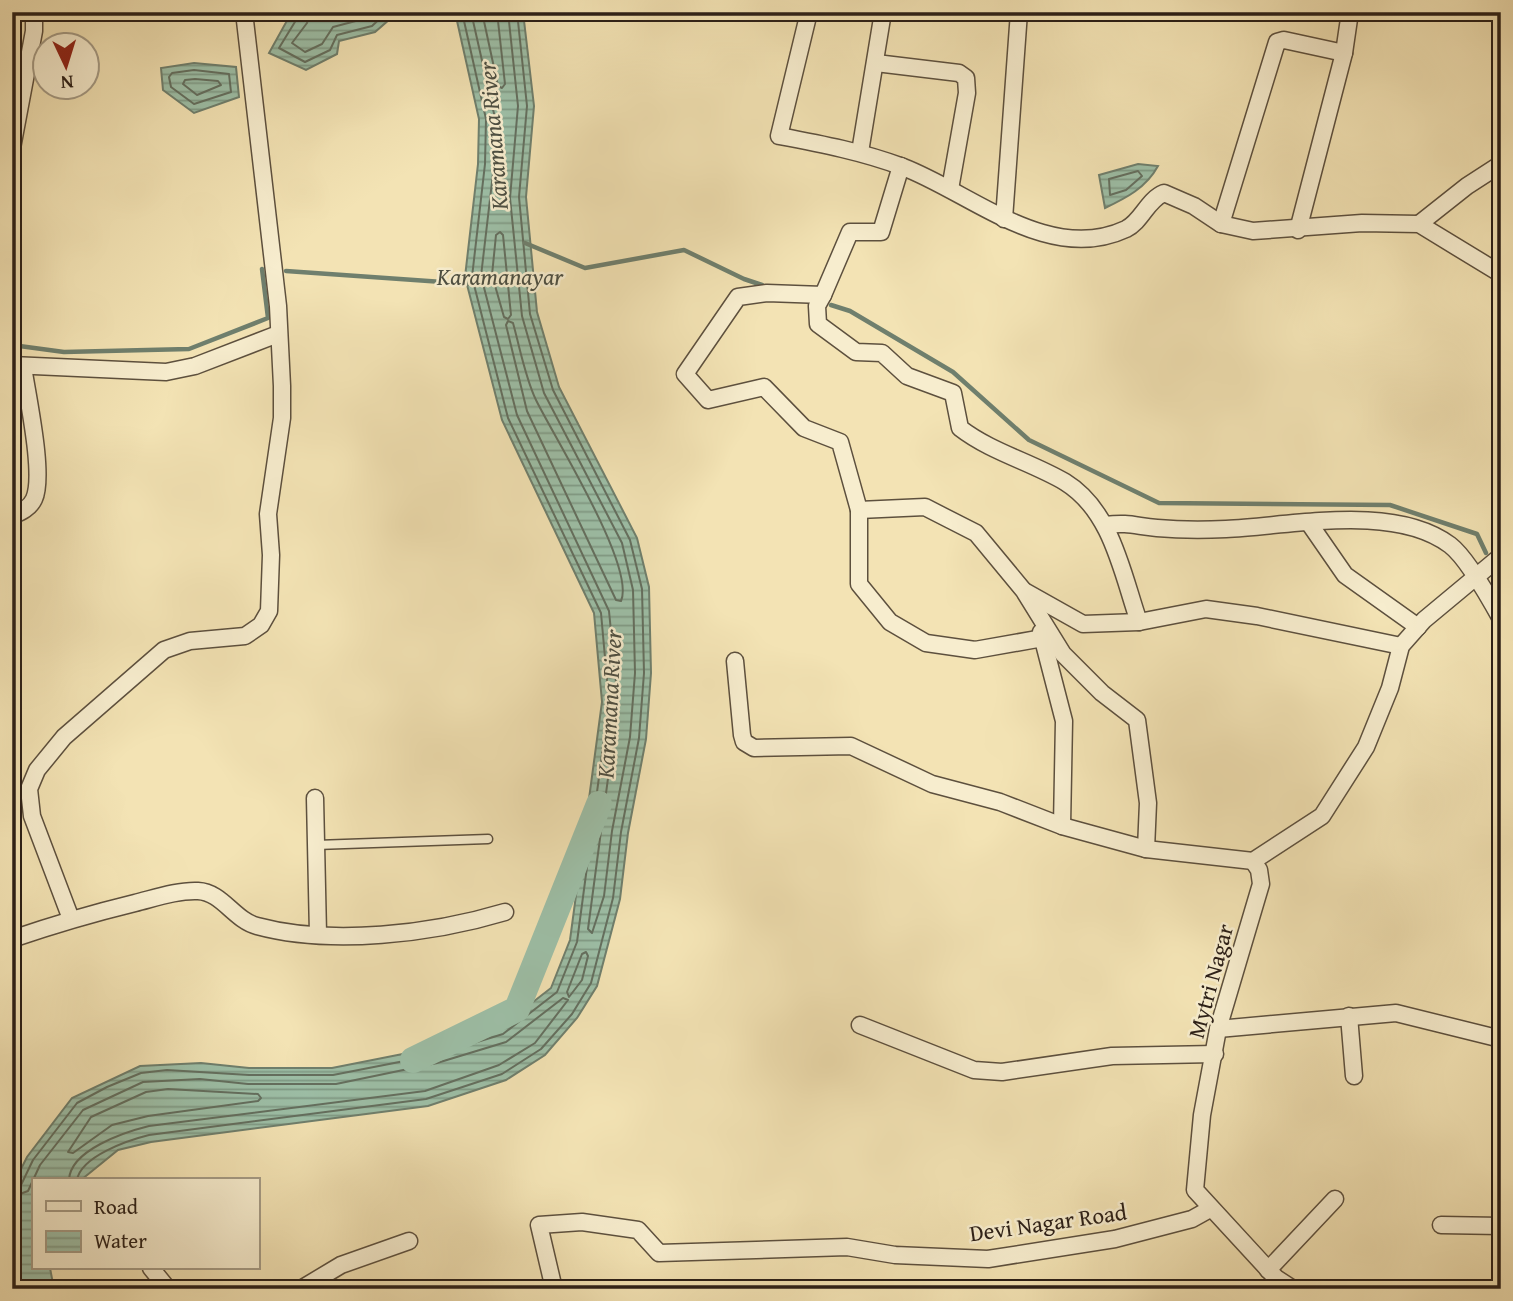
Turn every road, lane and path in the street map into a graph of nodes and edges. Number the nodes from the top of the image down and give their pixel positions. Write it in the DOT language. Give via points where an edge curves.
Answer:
graph roads {
  1 [pos="29,12"];
  2 [pos="244,12"];
  3 [pos="809,12"];
  4 [pos="883,12"];
  5 [pos="1019,12"];
  6 [pos="1350,12"];
  7 [pos="1344,53"];
  8 [pos="876,63"];
  9 [pos="12,148"];
  10 [pos="860,152"];
  11 [pos="1501,164"];
  12 [pos="901,166"];
  13 [pos="950,189"];
  14 [pos="1004,219"];
  15 [pos="1221,224"];
  16 [pos="1419,224"];
  17 [pos="1298,230"];
  18 [pos="1501,274"];
  19 [pos="823,295"];
  20 [pos="278,334"];
  21 [pos="18,366"];
  22 [pos="859,510"];
  23 [pos="12,516"];
  24 [pos="1309,523"];
  25 [pos="1105,525"];
  26 [pos="1501,556"];
  27 [pos="1474,578"];
  28 [pos="1024,591"];
  29 [pos="1501,619"];
  30 [pos="1139,621"];
  31 [pos="1418,627"];
  32 [pos="1044,639"];
  33 [pos="1401,646"];
  34 [pos="735,661"];
  35 [pos="315,798"];
  36 [pos="1062,825"];
  37 [pos="488,839"];
  38 [pos="316,845"];
  39 [pos="1146,849"];
  40 [pos="1254,860"];
  41 [pos="505,912"];
  42 [pos="71,919"];
  43 [pos="317,933"];
  44 [pos="12,939"];
  45 [pos="1349,1016"];
  46 [pos="860,1025"];
  47 [pos="1219,1029"];
  48 [pos="1501,1039"];
  49 [pos="1215,1054"];
  50 [pos="1354,1076"];
  51 [pos="1335,1199"];
  52 [pos="1210,1209"];
  53 [pos="1441,1225"];
  54 [pos="1501,1226"];
  55 [pos="409,1241"];
  56 [pos="153,1270"];
  57 [pos="1268,1270"];
  58 [pos="168,1289"];
  59 [pos="301,1289"];
  60 [pos="554,1289"];
  61 [pos="1293,1289"];
  1 -- 9 [label="street" via="34,31"];
  2 -- 20 [label="street"];
  3 -- 10 [label="street" via="779,136"];
  4 -- 8 [label="street"];
  5 -- 14 [label="street"];
  6 -- 7 [label="street"];
  7 -- 15 [label="street" via="1277,42"];
  7 -- 17 [label="street"];
  8 -- 10 [label="street"];
  8 -- 13 [label="street" via="960,73 966,78"];
  10 -- 12 [label="street"];
  11 -- 16 [label="street"];
  12 -- 13 [label="street"];
  12 -- 19 [label="street" via="881,232 850,232"];
  13 -- 14 [label="street"];
  14 -- 15 [label="street" via="1040,233 1087,238 1126,229 1164,193"];
  15 -- 17 [label="street" via="1252,231"];
  16 -- 17 [label="street" via="1362,223"];
  16 -- 18 [label="street"];
  19 -- 22 [label="street" via="738,297 685,374 708,400 764,387 804,428 840,442"];
  19 -- 25 [label="street" via="817,306 818,324 829,335 856,352 882,353 907,376 953,393 960,428 976,441 1066,483 1090,502"];
  20 -- 21 [label="street" via="195,366 166,372"];
  20 -- 42 [label="street" via="282,418 268,514 269,611 261,625 245,636 190,641 164,650 64,737 37,770 29,789 32,816"];
  21 -- 23 [label="street" via="36,458 36,488 26,510"];
  22 -- 28 [label="street" via="926,506 976,533"];
  22 -- 32 [label="street" via="859,584 890,622 926,643 975,650"];
  24 -- 25 [label="street" via="1226,529 1175,529 1129,522"];
  24 -- 27 [label="street" via="1368,520 1430,533 1464,558"];
  24 -- 31 [label="street" via="1345,575"];
  25 -- 30 [label="street"];
  26 -- 27 [label="street"];
  27 -- 29 [label="street"];
  27 -- 31 [label="street"];
  28 -- 30 [label="street" via="1083,624"];
  28 -- 32 [label="street"];
  28 -- 39 [label="street" via="1063,654 1137,720 1147,803"];
  30 -- 33 [label="street" via="1206,610"];
  31 -- 33 [label="street"];
  32 -- 36 [label="street" via="1064,721"];
  33 -- 40 [label="street" via="1366,747 1322,816"];
  34 -- 36 [label="street" via="742,735 754,748 851,746 932,784"];
  35 -- 38 [label="street"];
  36 -- 39 [label="street"];
  37 -- 38 [label="lane"];
  38 -- 43 [label="street"];
  39 -- 40 [label="street"];
  40 -- 47 [label="street, Mytri Nagar" via="1261,884"];
  41 -- 43 [label="street" via="470,923 406,931 343,936"];
  42 -- 43 [label="street" via="198,891 209,893 253,925"];
  42 -- 44 [label="street"];
  45 -- 47 [label="street"];
  45 -- 48 [label="street" via="1396,1013"];
  45 -- 50 [label="street"];
  46 -- 49 [label="street" via="974,1070 1002,1072 1112,1056"];
  47 -- 49 [label="street, Mytri Nagar"];
  49 -- 52 [label="street, Mytri Nagar" via="1202,1115 1195,1190"];
  51 -- 57 [label="street"];
  52 -- 57 [label="street, Mytri Nagar"];
  52 -- 60 [label="street, Devi Nagar Road" via="1192,1219 1115,1239 988,1259 895,1255 847,1247 659,1253 638,1230 582,1222 539,1225"];
  53 -- 54 [label="street"];
  55 -- 59 [label="street" via="341,1265"];
  56 -- 58 [label="street"];
  57 -- 61 [label="street, Mytri Nagar"];
}
